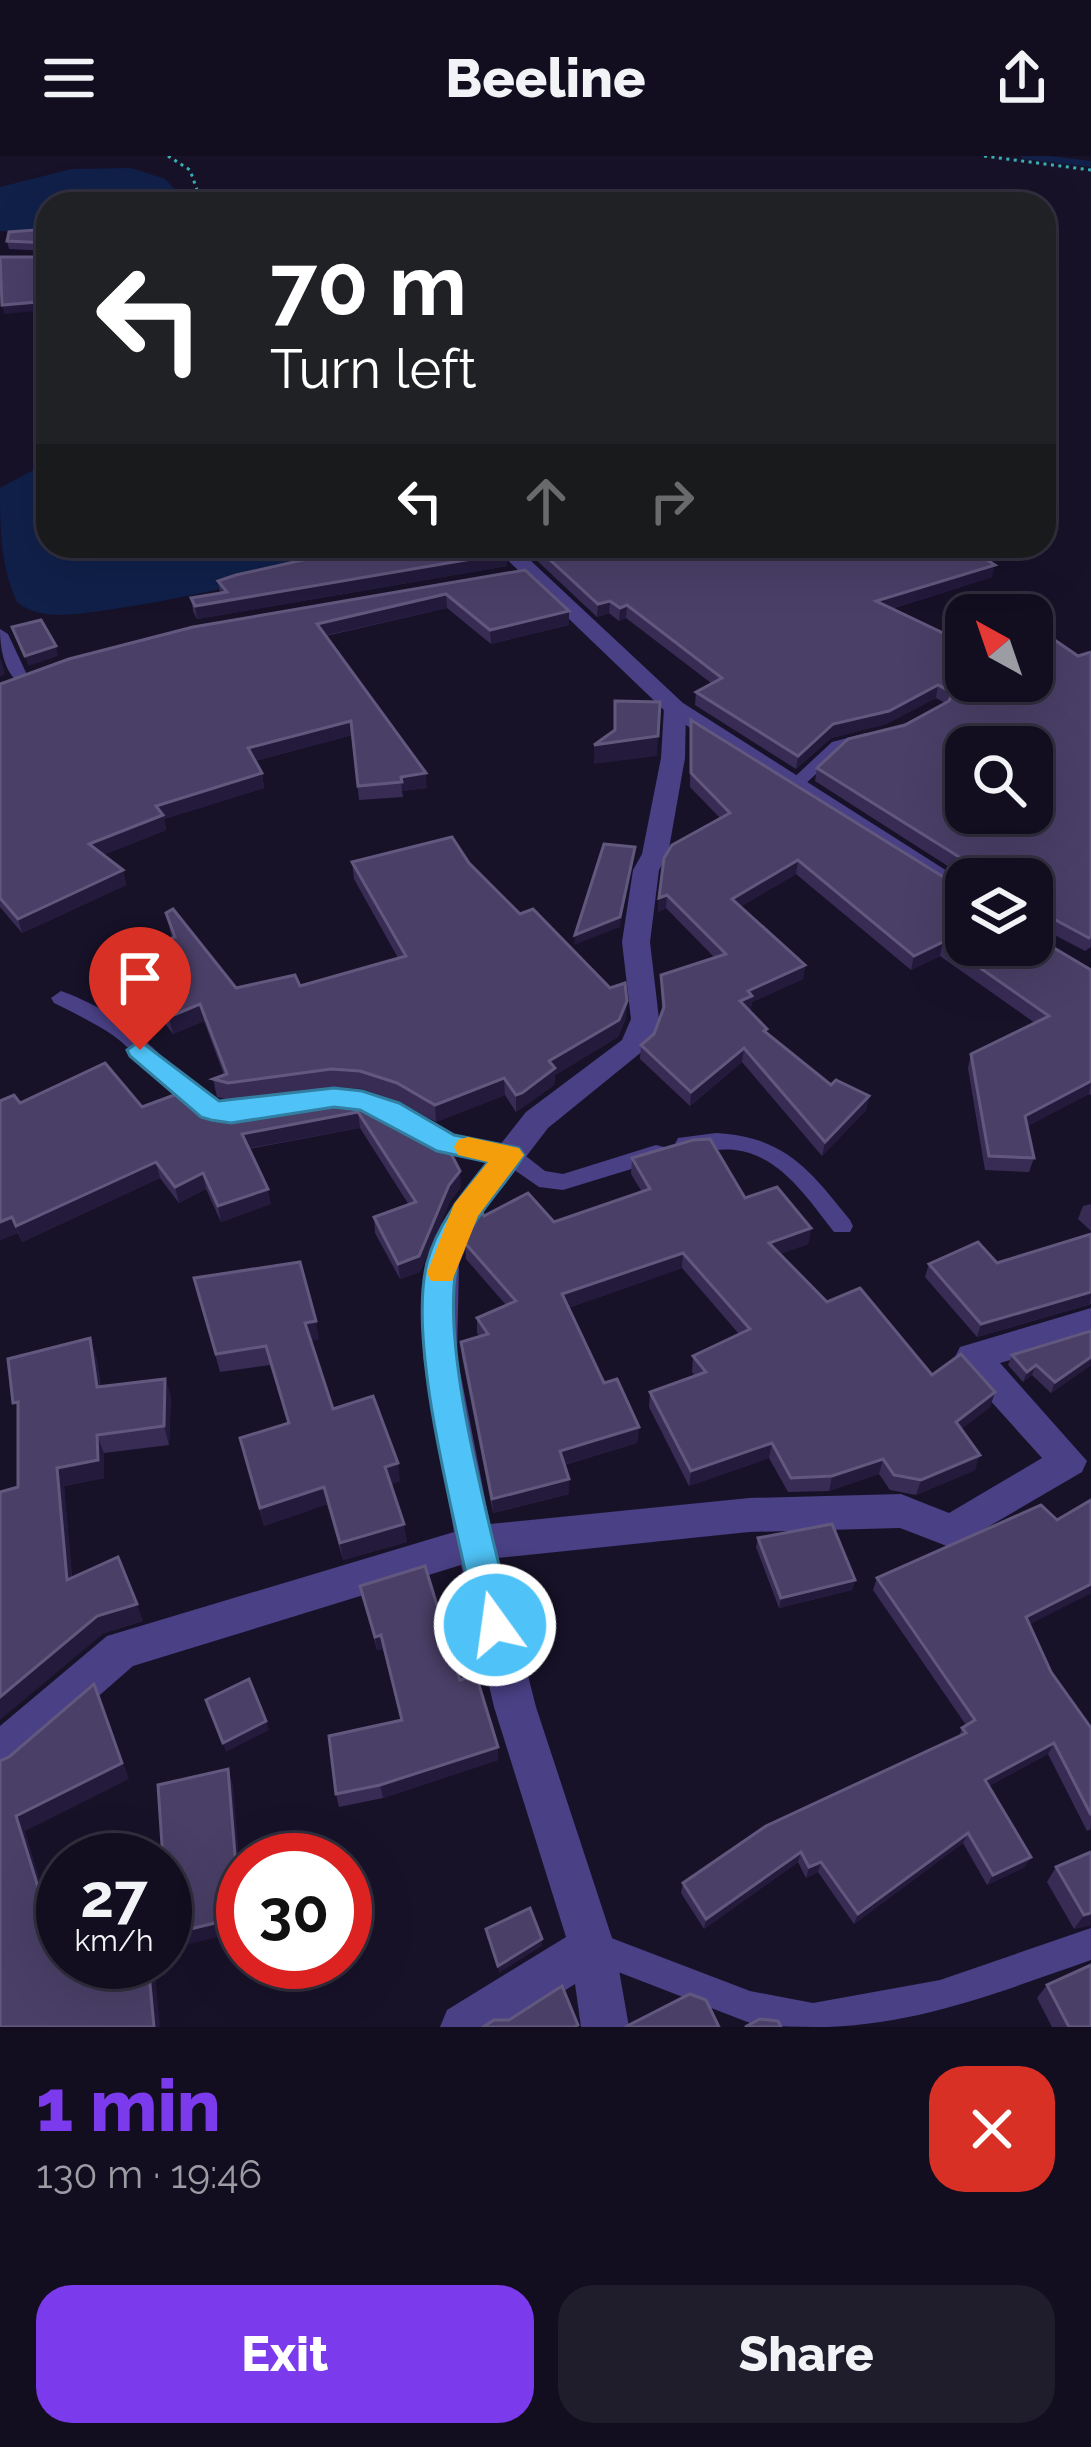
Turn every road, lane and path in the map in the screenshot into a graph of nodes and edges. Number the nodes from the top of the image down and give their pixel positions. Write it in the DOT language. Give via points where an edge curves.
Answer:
graph roads {
  1 [pos="168,156"];
  2 [pos="984,156"];
  3 [pos="1091,170"];
  4 [pos="198,192"];
  5 [pos="516,559"];
  6 [pos="0,634"];
  7 [pos="20,680"];
  8 [pos="675,708"];
  9 [pos="894,731"];
  10 [pos="796,783"];
  11 [pos="945,881"];
  12 [pos="61,998"];
  13 [pos="334,1098"];
  14 [pos="254,1110"];
  15 [pos="509,1155"];
  16 [pos="842,1226"];
  17 [pos="1091,1322"];
  18 [pos="475,1543"];
  19 [pos="0,1754"];
  20 [pos="1091,1944"];
  21 [pos="592,1947"];
  22 [pos="464,2027"];
  23 [pos="605,2027"];
  1 -- 4 [label="path" via="190,170"];
  2 -- 3 [label="path"];
  5 -- 8 [label="street"];
  6 -- 7 [label="lane"];
  8 -- 10 [label="street"];
  8 -- 15 [label="street" via="674,758 636,942 645,1019 634,1046 537,1120"];
  9 -- 10 [label="lane" via="838,745"];
  10 -- 11 [label="street"];
  12 -- 14 [label="lane" via="123,1032 211,1110"];
  13 -- 15 [label="lane" via="389,1110 447,1144"];
  15 -- 16 [label="lane" via="539,1179 563,1182 691,1143 747,1142 791,1162"];
  15 -- 18 [label="street" via="465,1212 442,1264 440,1356"];
  17 -- 18 [label="street" via="972,1357 1069,1461 952,1531 901,1511 749,1515"];
  18 -- 19 [label="street" via="121,1650"];
  18 -- 21 [label="street" via="515,1707"];
  20 -- 21 [label="lane" via="940,1996 813,2020 750,2007"];
  21 -- 22 [label="street"];
  21 -- 23 [label="street"];
}
